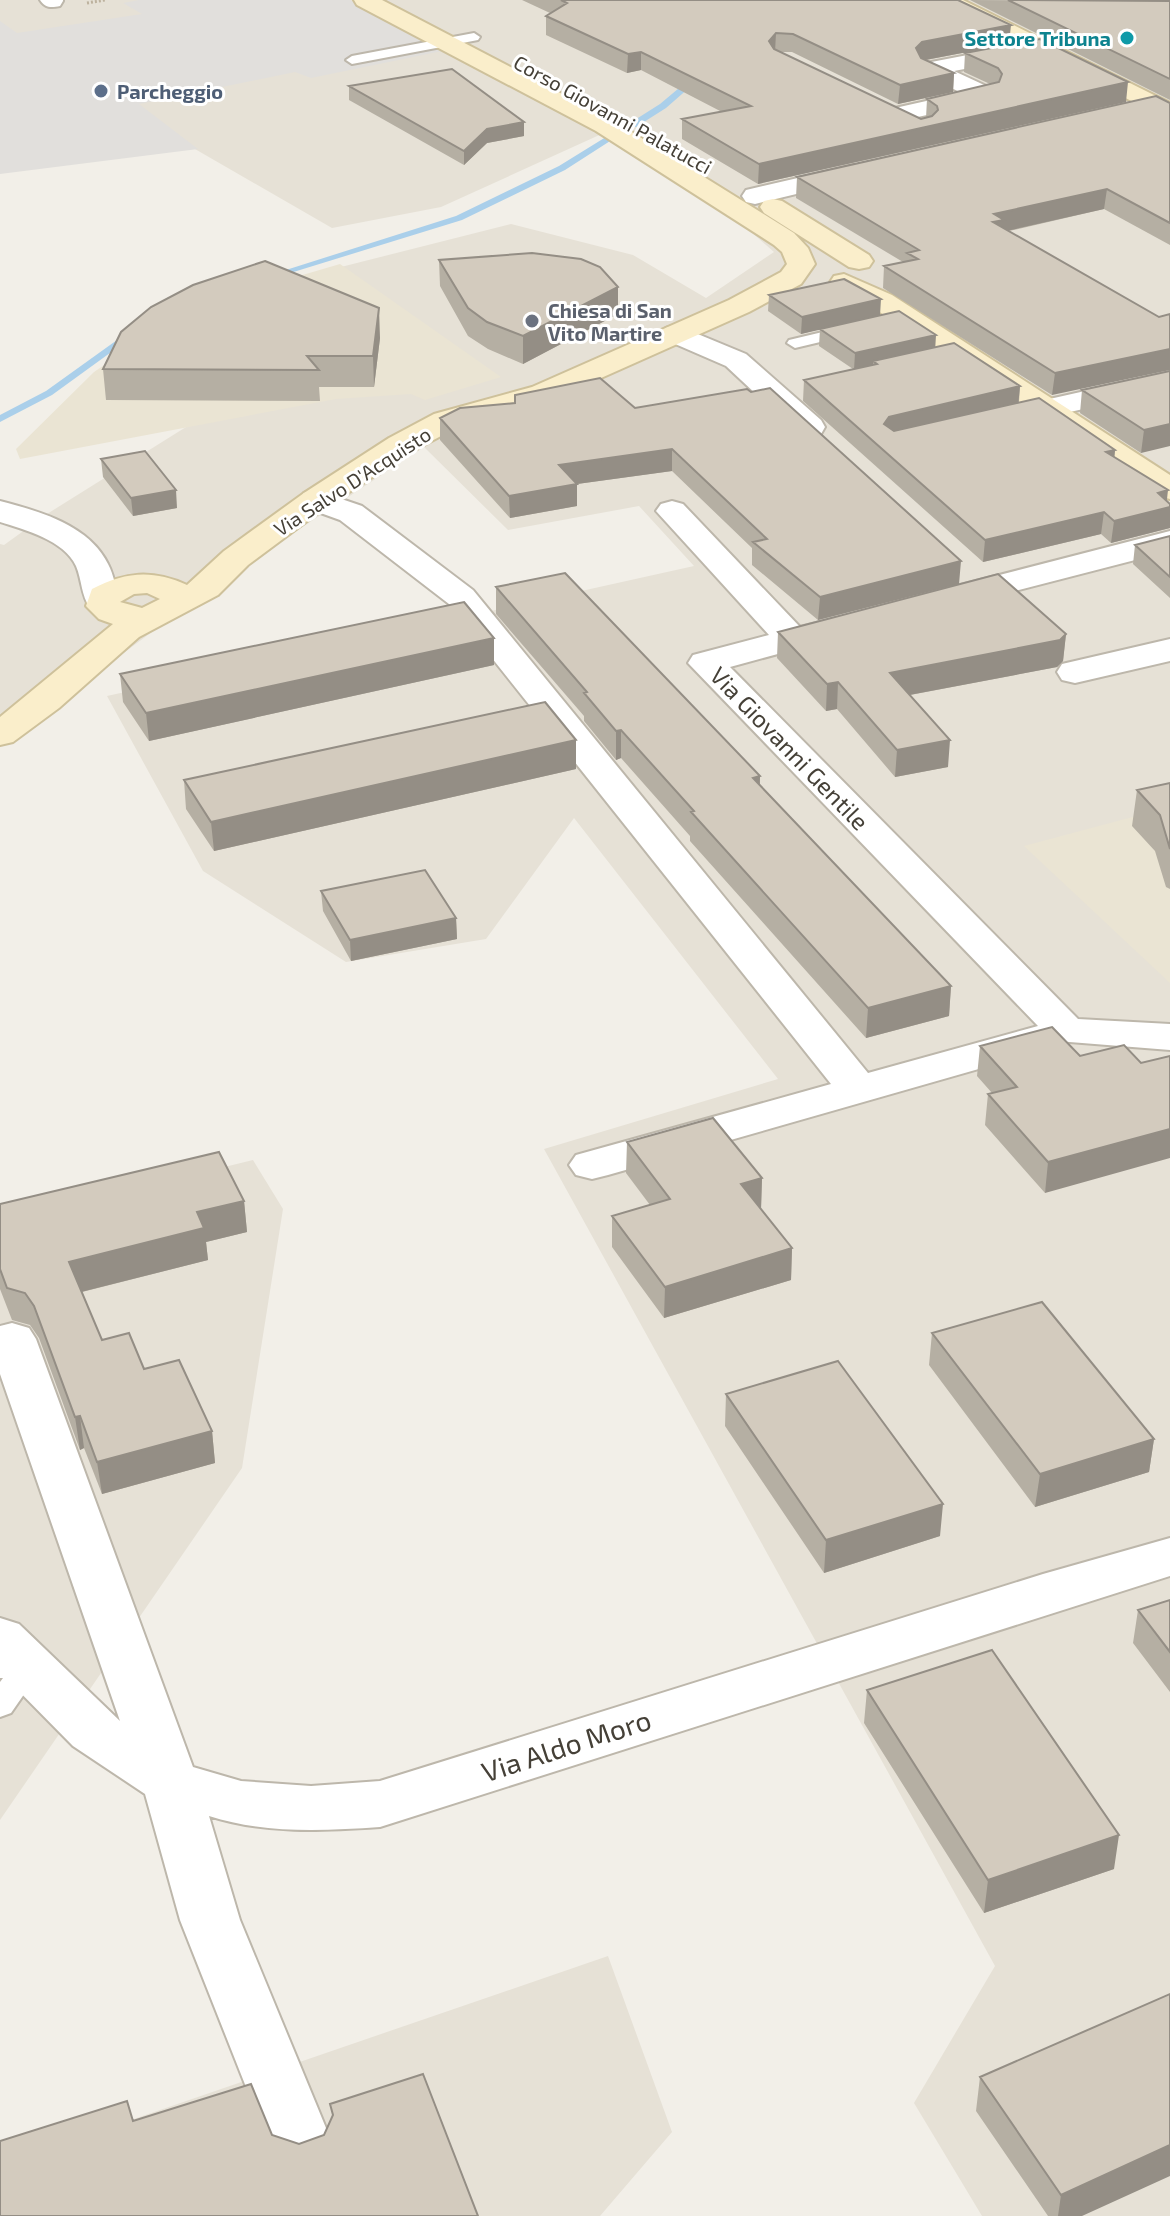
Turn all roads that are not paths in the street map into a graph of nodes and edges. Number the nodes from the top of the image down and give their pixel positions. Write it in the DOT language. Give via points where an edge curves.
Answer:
graph roads {
  1 [pos="365,0"];
  2 [pos="402,0"];
  3 [pos="952,1"];
  4 [pos="474,37"];
  5 [pos="444,42"];
  6 [pos="1041,48"];
  7 [pos="352,60"];
  8 [pos="555,80"];
  9 [pos="528,86"];
  10 [pos="867,102"];
  11 [pos="1162,109"];
  12 [pos="606,113"];
  13 [pos="895,115"];
  14 [pos="1110,115"];
  15 [pos="936,135"];
  16 [pos="642,136"];
  17 [pos="874,169"];
  18 [pos="755,196"];
  19 [pos="728,201"];
  20 [pos="801,264"];
  21 [pos="851,274"];
  22 [pos="739,306"];
  23 [pos="884,323"];
  24 [pos="676,334"];
  25 [pos="795,343"];
  26 [pos="1170,381"];
  27 [pos="1062,405"];
  28 [pos="1017,416"];
  29 [pos="827,443"];
  30 [pos="1170,457"];
  31 [pos="1170,489"];
  32 [pos="315,500"];
  33 [pos="0,511"];
  34 [pos="672,511"];
  35 [pos="1170,541"];
  36 [pos="102,601"];
  37 [pos="163,602"];
  38 [pos="912,607"];
  39 [pos="868,620"];
  40 [pos="793,640"];
  41 [pos="1170,650"];
  42 [pos="1075,672"];
  43 [pos="0,709"];
  44 [pos="0,734"];
  45 [pos="1066,1031"];
  46 [pos="1170,1037"];
  47 [pos="858,1089"];
  48 [pos="592,1165"];
  49 [pos="12,1339"];
  50 [pos="1170,1557"];
  51 [pos="7,1669"];
  52 [pos="170,1782"];
  53 [pos="301,2145"];
  1 -- 5 [label="street, Corso Giovanni Palatucci"];
  2 -- 4 [label="street, Corso Giovanni Palatucci"];
  3 -- 6 [label="street"];
  4 -- 5 [label="lane"];
  4 -- 8 [label="street, Corso Giovanni Palatucci"];
  5 -- 7 [label="lane"];
  5 -- 9 [label="street, Corso Giovanni Palatucci"];
  6 -- 11 [label="street"];
  6 -- 13 [label="street" via="929,69 986,95"];
  8 -- 9 [label="street"];
  8 -- 12 [label="street, Corso Giovanni Palatucci"];
  9 -- 12 [label="street, Corso Giovanni Palatucci" via="573,109"];
  10 -- 13 [label="street"];
  11 -- 14 [label="street"];
  12 -- 16 [label="street, Corso Giovanni Palatucci"];
  13 -- 15 [label="street"];
  16 -- 18 [label="street, Corso Giovanni Palatucci"];
  16 -- 19 [label="street, Corso Giovanni Palatucci"];
  17 -- 18 [label="street"];
  18 -- 19 [label="street"];
  18 -- 21 [label="street, Corso Giovanni Palatucci"];
  19 -- 20 [label="street, Corso Giovanni Palatucci" via="784,239"];
  20 -- 21 [label="street, Corso Giovanni Palatucci" via="802,274"];
  20 -- 22 [label="street, Via Salvo D'Acquisto" via="791,278"];
  21 -- 22 [label="street, Via Salvo D'Acquisto"];
  21 -- 23 [label="street, Corso Giovanni Palatucci"];
  21 -- 27 [label="street, Corso Giovanni Palatucci" via="897,290"];
  22 -- 24 [label="street, Via Salvo D'Acquisto"];
  23 -- 25 [label="lane"];
  23 -- 27 [label="street, Corso Giovanni Palatucci"];
  24 -- 29 [label="street" via="736,360"];
  24 -- 32 [label="street, Via Salvo D'Acquisto" via="543,393 445,421"];
  26 -- 27 [label="street"];
  27 -- 28 [label="lane"];
  27 -- 30 [label="street, Corso Giovanni Palatucci"];
  27 -- 31 [label="street, Corso Giovanni Palatucci"];
  32 -- 37 [label="street, Via Salvo D'Acquisto" via="236,558 206,588"];
  32 -- 47 [label="street" via="351,513 461,597"];
  33 -- 36 [label="street" via="62,535 78,547 91,561"];
  34 -- 40 [label="street"];
  35 -- 38 [label="street" via="976,577"];
  36 -- 37 [label="street" via="109,591 127,584"];
  36 -- 43 [label="street" via="91,625 62,658"];
  37 -- 44 [label="street"];
  39 -- 40 [label="street, Via Giovanni Gentile"];
  40 -- 45 [label="street, Via Giovanni Gentile" via="706,663"];
  41 -- 42 [label="street"];
  45 -- 46 [label="street"];
  45 -- 47 [label="street"];
  47 -- 48 [label="street"];
  49 -- 52 [label="street"];
  50 -- 52 [label="street, Via Aldo Moro" via="380,1804 311,1809 241,1804"];
  51 -- 52 [label="street, Via Aldo Moro"];
  52 -- 53 [label="street" via="210,1920"];
}
